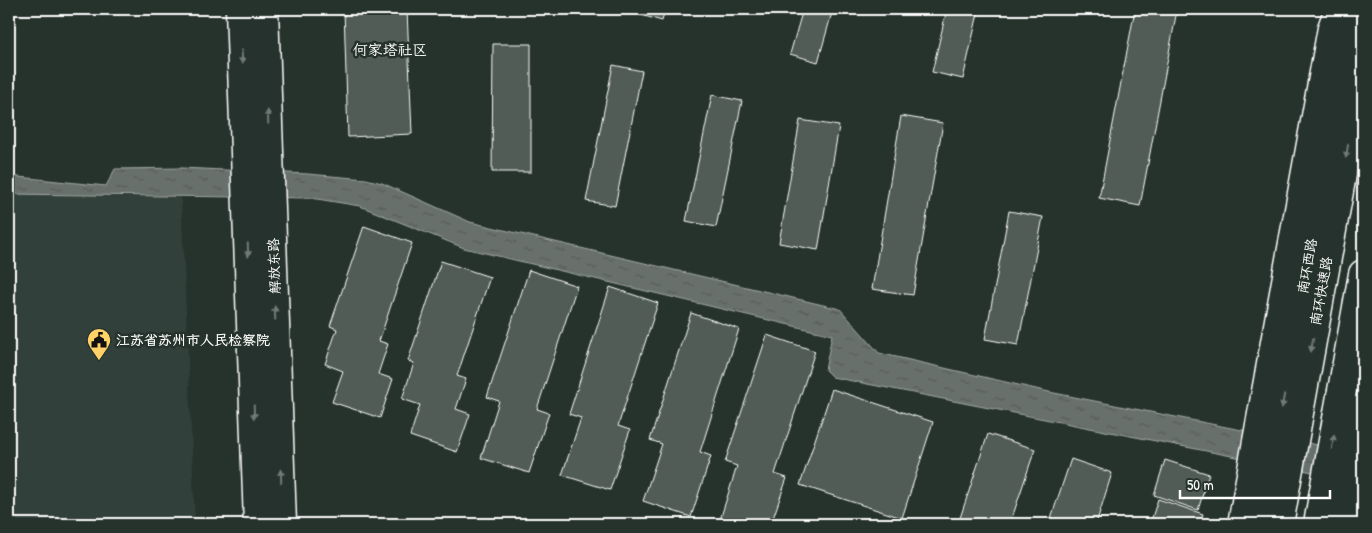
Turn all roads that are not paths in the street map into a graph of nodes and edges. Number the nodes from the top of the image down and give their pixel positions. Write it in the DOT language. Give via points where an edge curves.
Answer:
graph roads {
  1 [pos="240,9"];
  2 [pos="264,9"];
  3 [pos="1339,9"];
  4 [pos="1353,9"];
  5 [pos="1363,58"];
  6 [pos="257,166"];
  7 [pos="259,203"];
  8 [pos="1363,274"];
  9 [pos="1363,409"];
  10 [pos="1363,508"];
  11 [pos="258,524"];
  12 [pos="282,524"];
  13 [pos="1242,524"];
  14 [pos="1262,524"];
  15 [pos="1280,524"];
  16 [pos="1318,524"];
  17 [pos="1340,524"];
  18 [pos="1360,524"];
  1 -- 6 [label="main road, 解放东路, one-way"];
  6 -- 2 [label="main road, 解放东路, one-way"];
  3 -- 13 [label="main road" via="1332,28"];
  4 -- 14 [label="main road, 南环西路, one-way"];
  5 -- 15 [label="main road, 南环快速路, one-way"];
  6 -- 7 [label="main road, 解放东路"];
  7 -- 11 [label="main road, 解放东路, one-way"];
  12 -- 7 [label="main road, 解放东路, one-way"];
  16 -- 8 [label="main road, one-way"];
  9 -- 17 [label="main road"];
  10 -- 18 [label="main road"];
}
